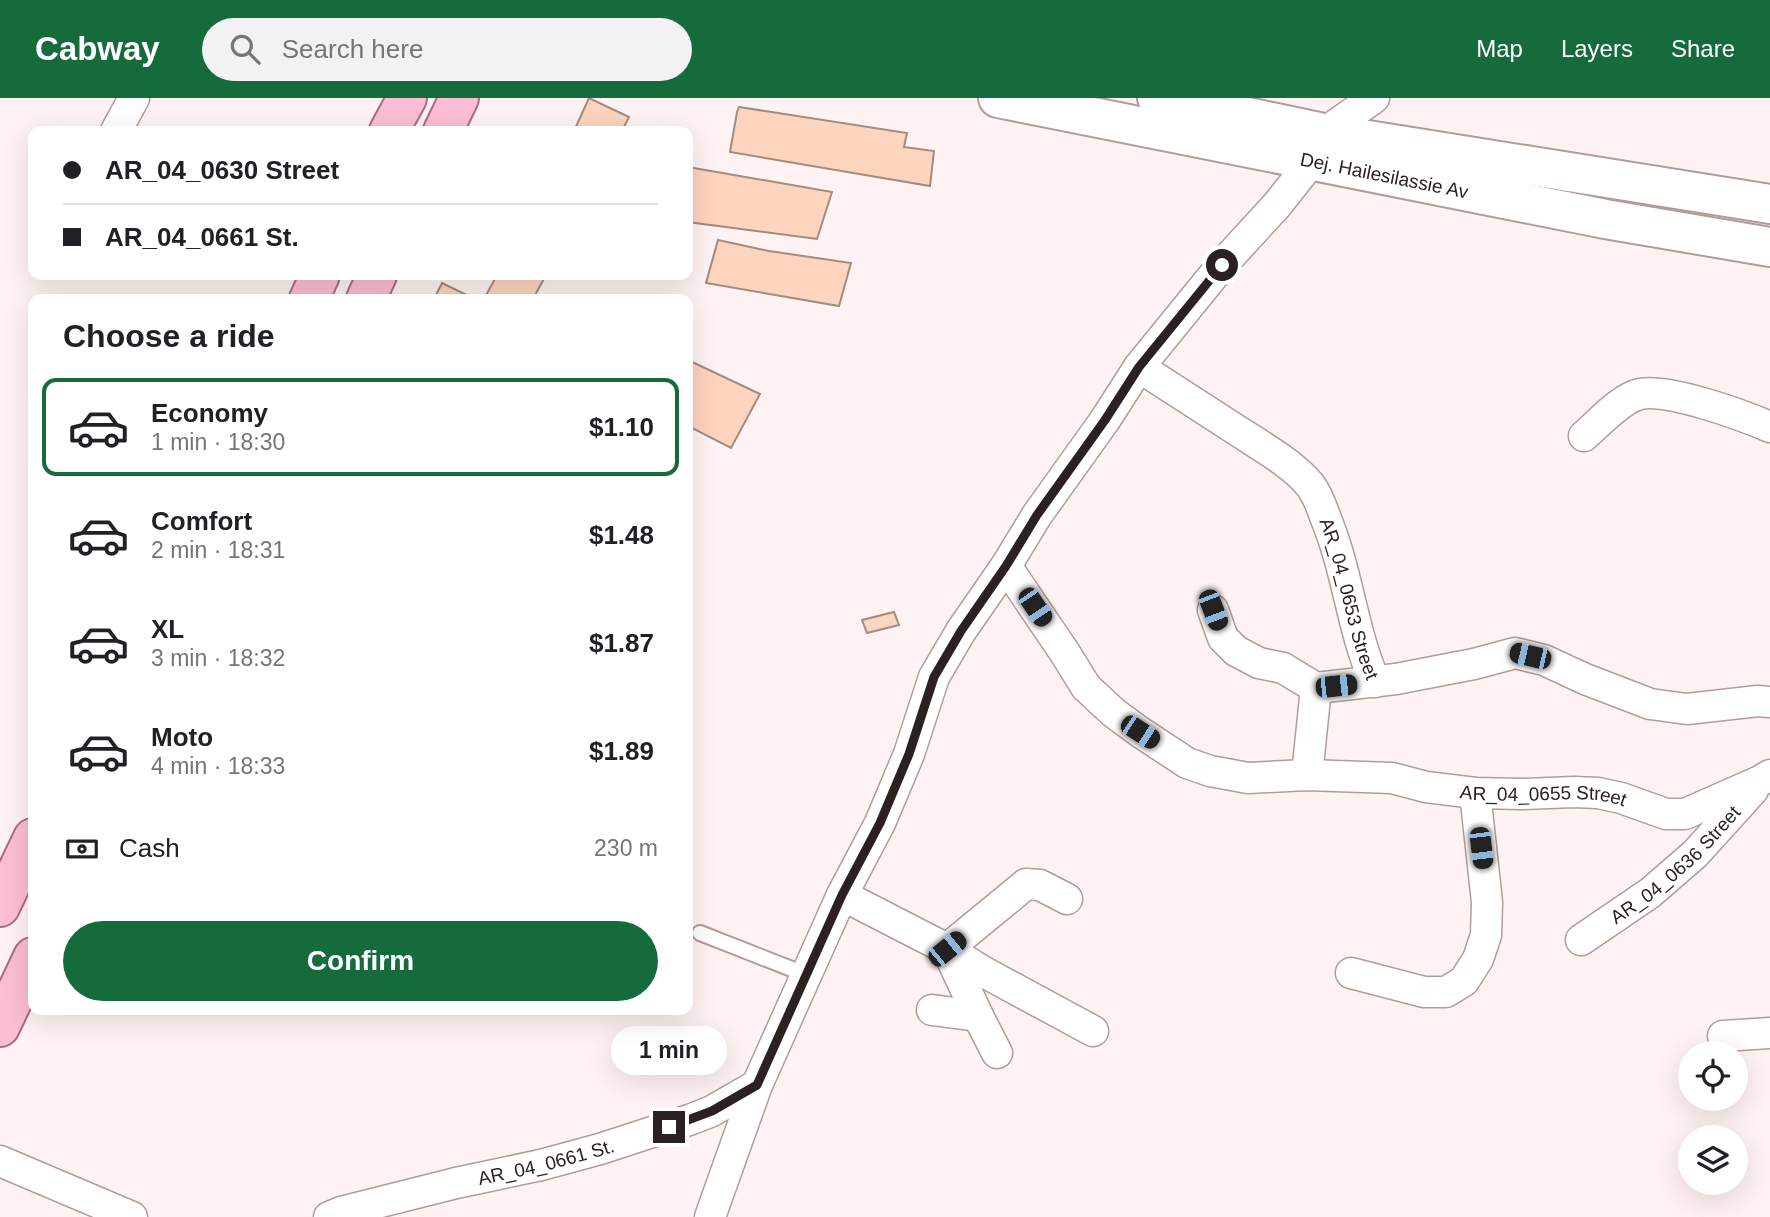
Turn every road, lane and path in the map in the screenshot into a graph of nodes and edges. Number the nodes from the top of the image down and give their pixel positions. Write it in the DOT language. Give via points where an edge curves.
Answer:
graph roads {
  1 [pos="134,98"];
  2 [pos="407,98"];
  3 [pos="459,98"];
  4 [pos="998,98"];
  5 [pos="1157,98"];
  6 [pos="1374,98"];
  7 [pos="119,126"];
  8 [pos="392,126"];
  9 [pos="445,126"];
  10 [pos="1318,147"];
  11 [pos="1770,204"];
  12 [pos="1770,247"];
  13 [pos="1139,367"];
  14 [pos="1770,428"];
  15 [pos="1584,436"];
  16 [pos="1006,566"];
  17 [pos="1213,610"];
  18 [pos="1375,682"];
  19 [pos="1316,688"];
  20 [pos="1770,702"];
  21 [pos="1307,775"];
  22 [pos="1765,778"];
  23 [pos="1475,793"];
  24 [pos="18,851"];
  25 [pos="842,895"];
  26 [pos="1067,900"];
  27 [pos="0,907"];
  28 [pos="700,933"];
  29 [pos="1581,940"];
  30 [pos="947,949"];
  31 [pos="28,968"];
  32 [pos="1351,973"];
  33 [pos="807,975"];
  34 [pos="932,1010"];
  35 [pos="978,1016"];
  36 [pos="0,1027"];
  37 [pos="1093,1031"];
  38 [pos="1770,1033"];
  39 [pos="1723,1036"];
  40 [pos="997,1053"];
  41 [pos="757,1085"];
  42 [pos="0,1160"];
  43 [pos="132,1217"];
  44 [pos="329,1217"];
  45 [pos="710,1217"];
  1 -- 7 [label="street"];
  2 -- 8 [label="main road"];
  3 -- 9 [label="main road"];
  4 -- 10 [label="main road, Dej. Hailesilassie Av"];
  5 -- 10 [label="main road, Dej. Hailesilassie Av"];
  6 -- 10 [label="street"];
  10 -- 11 [label="main road, Dej. Hailesilassie Av"];
  10 -- 12 [label="main road, Dej. Hailesilassie Av" via="1605,219"];
  10 -- 13 [label="street" via="1277,205"];
  13 -- 16 [label="street"];
  13 -- 18 [label="street, AR_04_0653 Street" via="1262,446 1311,486 1332,533"];
  14 -- 15 [label="street" via="1705,404 1640,394 1626,400"];
  16 -- 21 [label="street, AR_04_0655 Street" via="1086,687 1140,732 1187,763 1210,771 1248,778"];
  16 -- 25 [label="street" via="934,677 880,823"];
  17 -- 19 [label="street" via="1223,638 1236,651 1283,668"];
  18 -- 19 [label="street"];
  18 -- 20 [label="street, AR_04_0653 Street" via="1515,653 1544,660 1650,704 1687,709"];
  19 -- 21 [label="street"];
  21 -- 23 [label="street, AR_04_0655 Street" via="1392,778"];
  22 -- 23 [label="street, AR_04_0655 Street" via="1685,814 1666,814 1598,793"];
  22 -- 29 [label="street, AR_04_0636 Street" via="1695,854 1650,893"];
  23 -- 32 [label="street" via="1487,902 1486,935 1464,981 1446,992 1424,992"];
  24 -- 27 [label="main road"];
  25 -- 30 [label="street"];
  25 -- 33 [label="street"];
  26 -- 30 [label="street" via="1040,885 1026,884"];
  28 -- 33 [label="lane"];
  30 -- 35 [label="street"];
  30 -- 37 [label="street"];
  31 -- 36 [label="main road"];
  33 -- 41 [label="street"];
  34 -- 35 [label="street"];
  35 -- 40 [label="street"];
  38 -- 39 [label="street"];
  41 -- 44 [label="street, AR_04_0661 St." via="712,1111 600,1149"];
  41 -- 45 [label="street"];
  42 -- 43 [label="street"];
}
